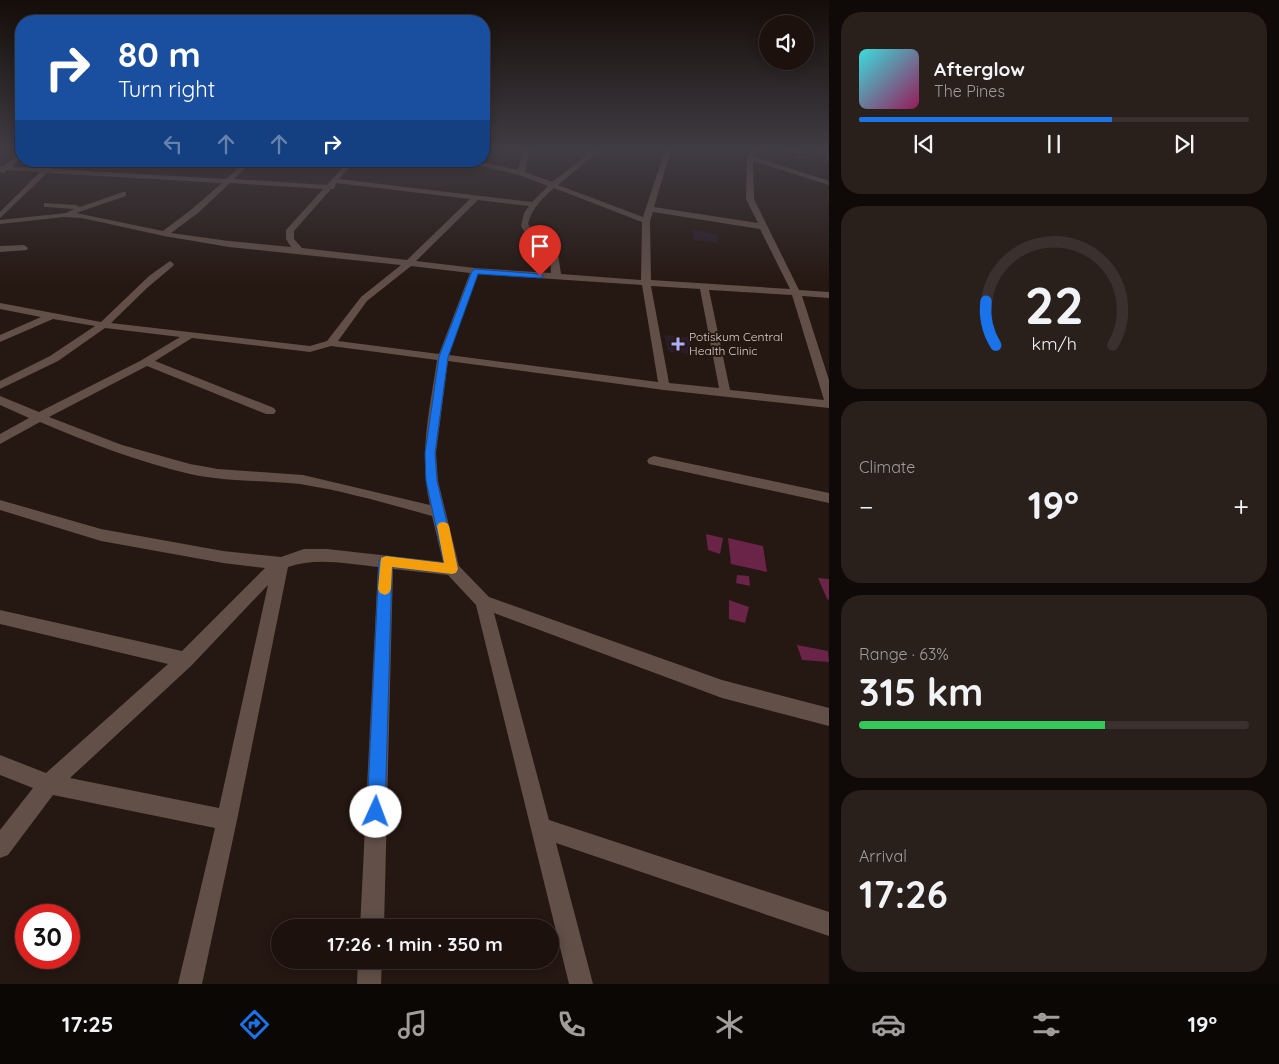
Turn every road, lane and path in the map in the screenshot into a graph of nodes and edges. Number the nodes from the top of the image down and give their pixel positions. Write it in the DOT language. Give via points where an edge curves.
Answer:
graph roads {
  1 [pos="20,196"];
  2 [pos="118,196"];
  3 [pos="211,196"];
  4 [pos="322,196"];
  5 [pos="454,196"];
  6 [pos="541,196"];
  7 [pos="582,196"];
  8 [pos="654,196"];
  9 [pos="750,196"];
  10 [pos="475,198"];
  11 [pos="534,204"];
  12 [pos="46,205"];
  13 [pos="83,208"];
  14 [pos="650,209"];
  15 [pos="64,215"];
  16 [pos="0,216"];
  17 [pos="646,221"];
  18 [pos="0,222"];
  19 [pos="765,227"];
  20 [pos="164,234"];
  21 [pos="24,248"];
  22 [pos="0,249"];
  23 [pos="300,250"];
  24 [pos="170,264"];
  25 [pos="409,264"];
  26 [pos="475,271"];
  27 [pos="556,277"];
  28 [pos="646,283"];
  29 [pos="704,287"];
  30 [pos="796,293"];
  31 [pos="829,295"];
  32 [pos="0,306"];
  33 [pos="53,315"];
  34 [pos="103,325"];
  35 [pos="190,335"];
  36 [pos="0,339"];
  37 [pos="331,343"];
  38 [pos="443,357"];
  39 [pos="148,362"];
  40 [pos="0,385"];
  41 [pos="664,386"];
  42 [pos="725,392"];
  43 [pos="829,398"];
  44 [pos="0,400"];
  45 [pos="829,404"];
  46 [pos="270,411"];
  47 [pos="37,417"];
  48 [pos="0,440"];
  49 [pos="654,461"];
  50 [pos="829,498"];
  51 [pos="0,505"];
  52 [pos="440,513"];
  53 [pos="386,562"];
  54 [pos="281,563"];
  55 [pos="452,569"];
  56 [pos="482,602"];
  57 [pos="0,617"];
  58 [pos="185,660"];
  59 [pos="829,717"];
  60 [pos="0,765"];
  61 [pos="48,784"];
  62 [pos="227,820"];
  63 [pos="541,828"];
  64 [pos="0,847"];
  65 [pos="372,919"];
  66 [pos="829,924"];
  67 [pos="370,969"];
  68 [pos="190,984"];
  69 [pos="369,984"];
  70 [pos="581,984"];
  1 -- 16 [label="street"];
  2 -- 13 [label="street"];
  3 -- 20 [label="street"];
  4 -- 23 [label="street" via="290,230 291,241"];
  5 -- 10 [label="street"];
  6 -- 11 [label="street"];
  7 -- 17 [label="street"];
  8 -- 14 [label="street"];
  9 -- 19 [label="street"];
  10 -- 11 [label="street"];
  10 -- 25 [label="street"];
  11 -- 27 [label="street" via="524,222 525,227 533,239 555,254"];
  12 -- 13 [label="street"];
  13 -- 15 [label="street"];
  14 -- 17 [label="street"];
  14 -- 19 [label="street"];
  15 -- 18 [label="street"];
  15 -- 20 [label="street"];
  17 -- 28 [label="street"];
  19 -- 30 [label="street"];
  20 -- 23 [label="street"];
  21 -- 22 [label="street"];
  23 -- 25 [label="street"];
  24 -- 34 [label="street" via="152,277"];
  25 -- 26 [label="street"];
  25 -- 37 [label="street" via="364,299"];
  26 -- 27 [label="street"];
  26 -- 38 [label="street"];
  27 -- 28 [label="street"];
  28 -- 29 [label="street"];
  28 -- 41 [label="street"];
  29 -- 30 [label="street"];
  29 -- 42 [label="street"];
  30 -- 31 [label="street"];
  30 -- 43 [label="street"];
  32 -- 33 [label="street"];
  33 -- 34 [label="street"];
  33 -- 36 [label="street"];
  34 -- 35 [label="street"];
  34 -- 40 [label="street" via="62,354"];
  35 -- 37 [label="street" via="310,349"];
  35 -- 39 [label="street"];
  37 -- 38 [label="street"];
  38 -- 41 [label="street"];
  38 -- 52 [label="street" via="430,453 432,481"];
  39 -- 46 [label="street"];
  39 -- 47 [label="street"];
  41 -- 42 [label="street"];
  42 -- 45 [label="street"];
  44 -- 47 [label="street"];
  47 -- 48 [label="street"];
  47 -- 52 [label="street" via="192,470 302,480"];
  49 -- 50 [label="street"];
  51 -- 54 [label="street" via="101,535 223,557"];
  52 -- 55 [label="street"];
  53 -- 54 [label="street" via="304,555"];
  53 -- 55 [label="street"];
  53 -- 65 [label="street"];
  54 -- 58 [label="street"];
  54 -- 62 [label="street"];
  55 -- 56 [label="street"];
  56 -- 59 [label="street" via="722,689"];
  56 -- 63 [label="street"];
  57 -- 58 [label="street"];
  58 -- 61 [label="street"];
  60 -- 61 [label="street"];
  61 -- 62 [label="street"];
  61 -- 64 [label="street"];
  62 -- 68 [label="street"];
  63 -- 66 [label="street"];
  63 -- 70 [label="street"];
  67 -- 69 [label="street"];
}
